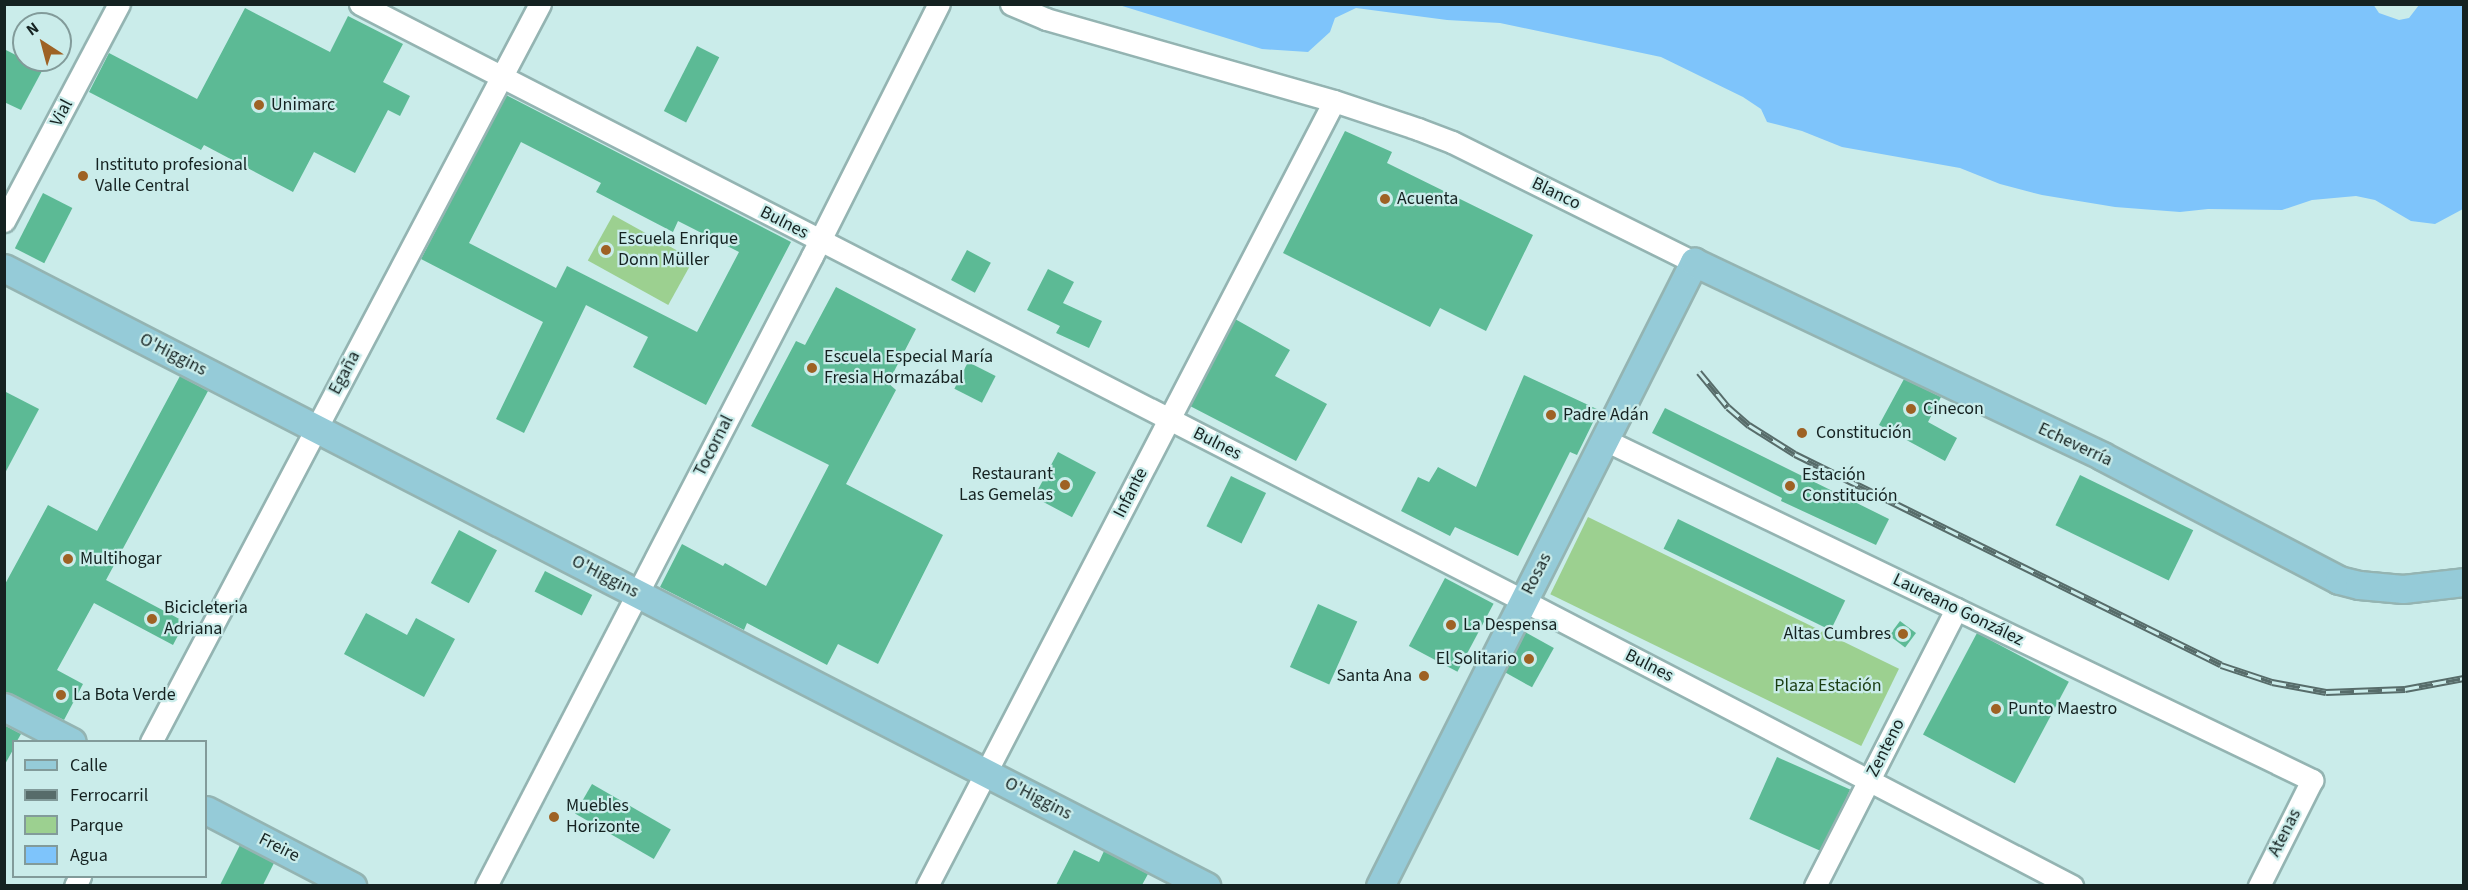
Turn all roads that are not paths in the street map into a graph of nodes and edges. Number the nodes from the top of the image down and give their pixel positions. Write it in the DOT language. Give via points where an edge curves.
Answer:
graph roads {
  1 [pos="119,4"];
  2 [pos="360,4"];
  3 [pos="540,4"];
  4 [pos="939,4"];
  5 [pos="1011,4"];
  6 [pos="501,77"];
  7 [pos="1334,101"];
  8 [pos="4,221"];
  9 [pos="819,242"];
  10 [pos="1694,262"];
  11 [pos="4,268"];
  12 [pos="1169,420"];
  13 [pos="316,428"];
  14 [pos="1605,440"];
  15 [pos="2463,582"];
  16 [pos="638,593"];
  17 [pos="1524,601"];
  18 [pos="1956,609"];
  19 [pos="4,707"];
  20 [pos="70,740"];
  21 [pos="152,740"];
  22 [pos="986,772"];
  23 [pos="1870,780"];
  24 [pos="2312,780"];
  25 [pos="207,811"];
  26 [pos="352,885"];
  27 [pos="486,885"];
  28 [pos="927,885"];
  29 [pos="1206,885"];
  30 [pos="1380,885"];
  31 [pos="1815,885"];
  32 [pos="2072,885"];
  33 [pos="2259,885"];
  1 -- 8 [label="street, Vial"];
  2 -- 6 [label="street, Bulnes"];
  3 -- 6 [label="street, Egaña"];
  4 -- 9 [label="street, Tocornal"];
  5 -- 7 [label="street, Blanco" via="1046,19"];
  6 -- 9 [label="street, Bulnes"];
  6 -- 13 [label="street, Egaña"];
  7 -- 10 [label="street, Blanco" via="1452,142"];
  7 -- 12 [label="street, Infante"];
  9 -- 12 [label="street, Bulnes"];
  9 -- 16 [label="street, Tocornal"];
  10 -- 14 [label="main road, Rosas"];
  10 -- 15 [label="main road, Echeverría" via="2102,456 2339,580 2403,589"];
  11 -- 13 [label="main road, O'Higgins"];
  12 -- 17 [label="street, Bulnes"];
  12 -- 22 [label="street, Infante"];
  13 -- 16 [label="main road, O'Higgins"];
  13 -- 21 [label="street, Egaña"];
  14 -- 17 [label="main road, Rosas"];
  14 -- 18 [label="street, Laureano González"];
  16 -- 22 [label="main road, O'Higgins"];
  16 -- 27 [label="street, Tocornal"];
  17 -- 23 [label="street, Bulnes"];
  17 -- 30 [label="main road, Rosas"];
  18 -- 23 [label="street, Zenteno"];
  18 -- 24 [label="street, Laureano González"];
  19 -- 20 [label="main road"];
  22 -- 28 [label="street, Infante"];
  22 -- 29 [label="main road, O'Higgins"];
  23 -- 31 [label="street, Zenteno"];
  23 -- 32 [label="street, Bulnes"];
  24 -- 33 [label="street, Atenas"];
  25 -- 26 [label="main road, Freire"];
}
